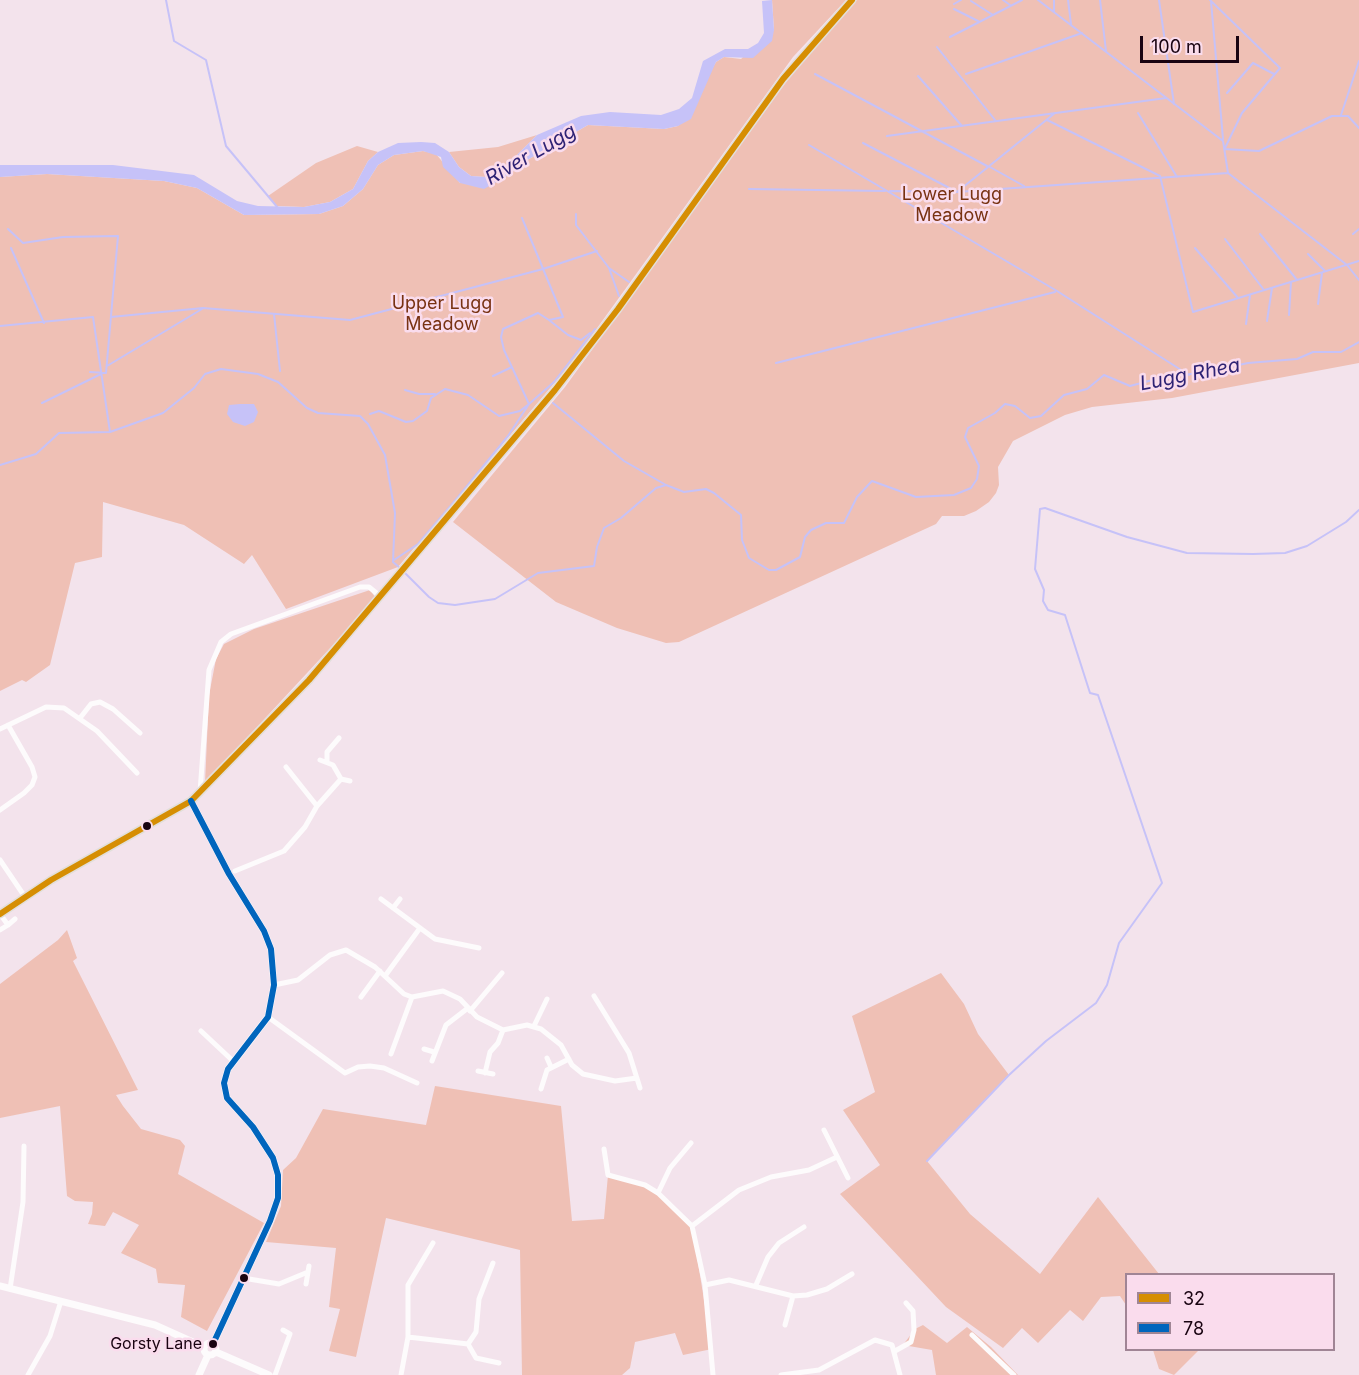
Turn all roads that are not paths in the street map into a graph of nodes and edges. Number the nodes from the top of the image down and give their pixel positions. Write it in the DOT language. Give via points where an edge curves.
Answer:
graph roads {
  1 [pos="852,0"];
  2 [pos="381,596"];
  3 [pos="80,718"];
  4 [pos="8,725"];
  5 [pos="0,729"];
  6 [pos="140,733"];
  7 [pos="339,738"];
  8 [pos="286,767"];
  9 [pos="136,773"];
  10 [pos="341,779"];
  11 [pos="350,781"];
  12 [pos="200,794"];
  13 [pos="191,801"];
  14 [pos="318,806"];
  15 [pos="0,810"];
  16 [pos="0,860"];
  17 [pos="235,871"];
  18 [pos="25,897"];
  19 [pos="381,899"];
  20 [pos="400,899"];
  21 [pos="393,908"];
  22 [pos="0,914"];
  23 [pos="15,919"];
  24 [pos="8,925"];
  25 [pos="420,928"];
  26 [pos="0,930"];
  27 [pos="479,948"];
  28 [pos="383,973"];
  29 [pos="502,973"];
  30 [pos="274,985"];
  31 [pos="354,996"];
  32 [pos="594,996"];
  33 [pos="412,997"];
  34 [pos="547,999"];
  35 [pos="606,1000"];
  36 [pos="599,1004"];
  37 [pos="469,1009"];
  38 [pos="268,1017"];
  39 [pos="534,1026"];
  40 [pos="503,1030"];
  41 [pos="201,1031"];
  42 [pos="424,1049"];
  43 [pos="435,1052"];
  44 [pos="391,1054"];
  45 [pos="547,1058"];
  46 [pos="569,1059"];
  47 [pos="233,1061"];
  48 [pos="432,1061"];
  49 [pos="550,1067"];
  50 [pos="493,1074"];
  51 [pos="637,1078"];
  52 [pos="417,1083"];
  53 [pos="640,1088"];
  54 [pos="541,1089"];
  55 [pos="824,1130"];
  56 [pos="691,1143"];
  57 [pos="24,1146"];
  58 [pos="604,1149"];
  59 [pos="837,1157"];
  60 [pos="848,1178"];
  61 [pos="658,1193"];
  62 [pos="692,1226"];
  63 [pos="804,1227"];
  64 [pos="433,1243"];
  65 [pos="493,1263"];
  66 [pos="852,1274"];
  67 [pos="243,1278"];
  68 [pos="306,1284"];
  69 [pos="705,1285"];
  70 [pos="756,1285"];
  71 [pos="0,1286"];
  72 [pos="10,1289"];
  73 [pos="793,1296"];
  74 [pos="61,1302"];
  75 [pos="906,1303"];
  76 [pos="785,1324"];
  77 [pos="283,1330"];
  78 [pos="972,1335"];
  79 [pos="408,1337"];
  80 [pos="213,1344"];
  81 [pos="468,1344"];
  82 [pos="204,1347"];
  83 [pos="895,1351"];
  84 [pos="216,1352"];
  85 [pos="208,1355"];
  86 [pos="25,1363"];
  87 [pos="499,1364"];
  88 [pos="32,1368"];
  89 [pos="794,1374"];
  90 [pos="28,1375"];
  91 [pos="200,1375"];
  92 [pos="269,1375"];
  93 [pos="275,1375"];
  94 [pos="401,1375"];
  95 [pos="713,1375"];
  96 [pos="781,1375"];
  97 [pos="900,1375"];
  98 [pos="1014,1375"];
  1 -- 2 [label="highway" via="783,79 580,358"];
  2 -- 12 [label="highway" via="309,680"];
  2 -- 12 [label="street" via="369,587 360,587 231,634 221,642 209,670"];
  3 -- 4 [label="street" via="64,708 46,707"];
  3 -- 6 [label="street" via="91,704 100,702"];
  3 -- 9 [label="street" via="117,750"];
  4 -- 5 [label="street"];
  4 -- 15 [label="street" via="35,777 24,793"];
  7 -- 10 [label="street" via="324,761 333,765"];
  8 -- 14 [label="street"];
  10 -- 11 [label="street"];
  10 -- 14 [label="street"];
  12 -- 13 [label="highway"];
  13 -- 18 [label="highway"];
  13 -- 30 [label="street" via="264,931 271,949"];
  14 -- 17 [label="street" via="284,851"];
  16 -- 18 [label="street"];
  18 -- 22 [label="highway"];
  19 -- 21 [label="street"];
  20 -- 21 [label="street"];
  21 -- 25 [label="street"];
  22 -- 24 [label="street"];
  23 -- 24 [label="street"];
  24 -- 26 [label="street"];
  25 -- 27 [label="street" via="435,939"];
  25 -- 28 [label="street"];
  28 -- 30 [label="street" via="355,954 341,950 298,980"];
  28 -- 31 [label="street" via="361,996"];
  28 -- 33 [label="street"];
  29 -- 37 [label="street"];
  30 -- 38 [label="street"];
  32 -- 36 [label="street"];
  33 -- 37 [label="street" via="443,991 456,996"];
  33 -- 44 [label="street" via="399,1043"];
  34 -- 39 [label="street"];
  35 -- 36 [label="street"];
  36 -- 51 [label="street" via="629,1053"];
  37 -- 40 [label="street"];
  37 -- 43 [label="street" via="446,1025"];
  38 -- 47 [label="street"];
  38 -- 52 [label="street" via="345,1073 370,1066"];
  39 -- 40 [label="street"];
  39 -- 46 [label="street" via="561,1045"];
  40 -- 50 [label="street" via="481,1072"];
  41 -- 47 [label="street"];
  42 -- 43 [label="street"];
  43 -- 48 [label="street"];
  45 -- 49 [label="street"];
  46 -- 49 [label="street"];
  46 -- 51 [label="street" via="576,1070 589,1076 615,1081"];
  47 -- 67 [label="street" via="225,1076 227,1098 268,1148 279,1185 275,1209"];
  49 -- 54 [label="street"];
  51 -- 53 [label="street"];
  55 -- 59 [label="street"];
  56 -- 61 [label="street" via="670,1168"];
  57 -- 72 [label="street" via="23,1202"];
  58 -- 61 [label="street" via="608,1175 645,1185"];
  59 -- 60 [label="street"];
  59 -- 62 [label="street" via="809,1170 771,1177 739,1190"];
  61 -- 62 [label="street"];
  62 -- 69 [label="street"];
  63 -- 70 [label="street" via="779,1243"];
  64 -- 79 [label="street" via="408,1285"];
  65 -- 81 [label="street" via="478,1299 476,1332"];
  66 -- 73 [label="street" via="827,1289"];
  67 -- 68 [label="street" via="279,1284 309,1269"];
  67 -- 80 [label="street"];
  69 -- 70 [label="street" via="729,1280"];
  69 -- 95 [label="street"];
  70 -- 73 [label="street"];
  71 -- 72 [label="street"];
  72 -- 74 [label="street"];
  73 -- 76 [label="street"];
  74 -- 82 [label="street" via="155,1325"];
  74 -- 88 [label="street" via="50,1336"];
  75 -- 83 [label="street" via="913,1311 914,1330 911,1341"];
  77 -- 93 [label="street" via="290,1334"];
  78 -- 98 [label="street"];
  79 -- 81 [label="street"];
  79 -- 94 [label="street"];
  80 -- 82 [label="street"];
  80 -- 84 [label="street"];
  81 -- 87 [label="street" via="476,1358"];
  82 -- 85 [label="street"];
  83 -- 89 [label="street" via="887,1342 875,1340 831,1365"];
  83 -- 97 [label="street"];
  84 -- 85 [label="street"];
  84 -- 92 [label="street"];
  85 -- 91 [label="street"];
  86 -- 88 [label="street"];
  88 -- 90 [label="street"];
  89 -- 96 [label="street"];
}
